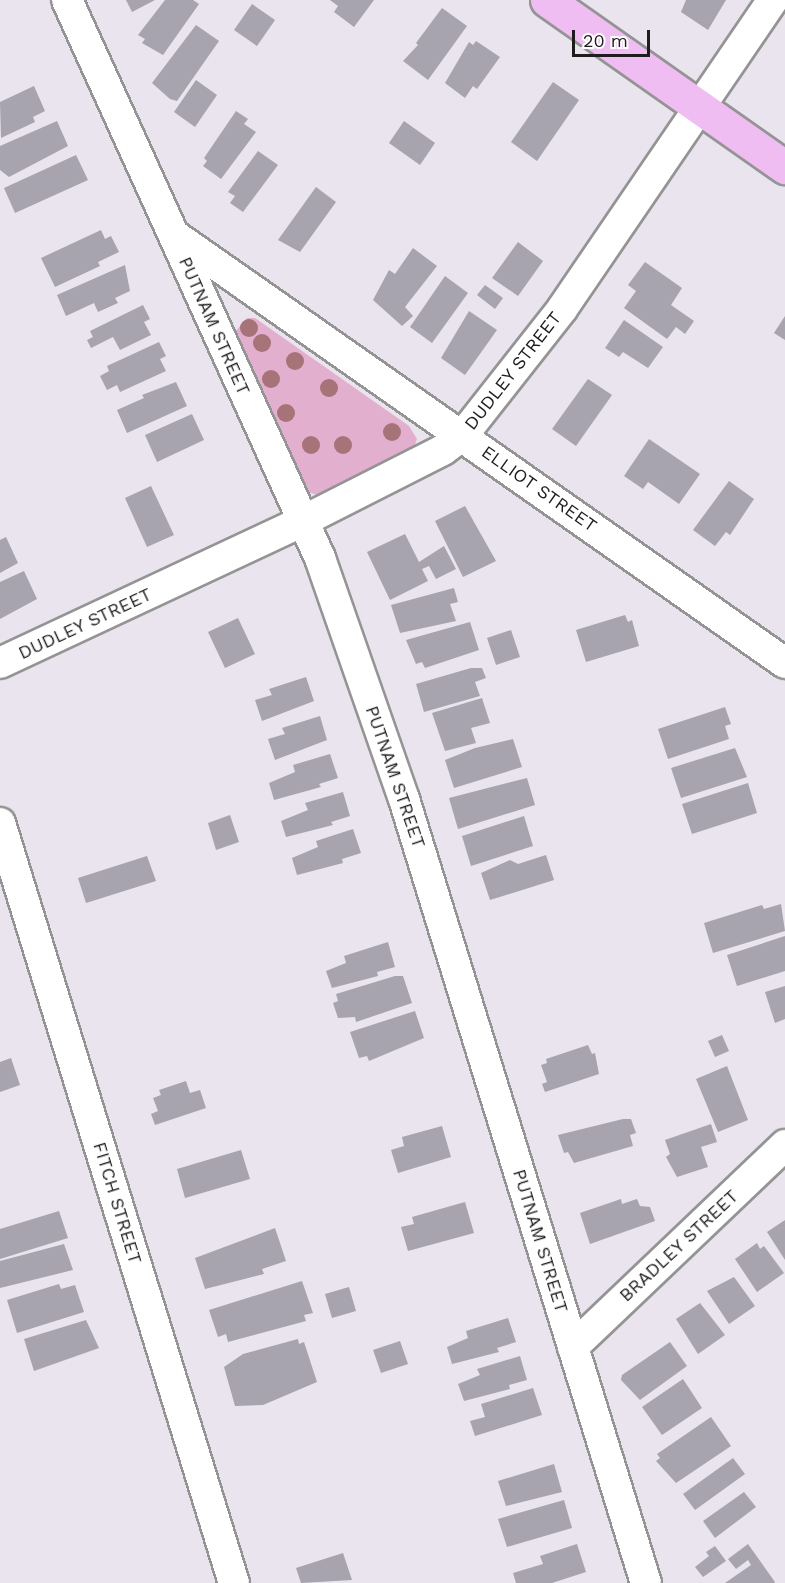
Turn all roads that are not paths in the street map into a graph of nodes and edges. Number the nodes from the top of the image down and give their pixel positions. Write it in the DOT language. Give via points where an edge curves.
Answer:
graph roads {
  1 [pos="67,0"];
  2 [pos="547,0"];
  3 [pos="773,0"];
  4 [pos="700,108"];
  5 [pos="785,167"];
  6 [pos="174,235"];
  7 [pos="463,435"];
  8 [pos="301,522"];
  9 [pos="0,663"];
  10 [pos="783,668"];
  11 [pos="0,823"];
  12 [pos="785,1145"];
  13 [pos="573,1347"];
  14 [pos="234,1583"];
  15 [pos="646,1583"];
  1 -- 6 [label="street, PUTNAM STREET"];
  2 -- 4 [label="street"];
  3 -- 4 [label="street, DUDLEY STREET"];
  4 -- 5 [label="street"];
  4 -- 7 [label="street, DUDLEY STREET" via="562,309"];
  6 -- 7 [label="street, ELLIOT STREET"];
  6 -- 8 [label="street, PUTNAM STREET"];
  7 -- 8 [label="street, DUDLEY STREET" via="443,450"];
  7 -- 10 [label="street, ELLIOT STREET"];
  8 -- 9 [label="street, DUDLEY STREET"];
  8 -- 13 [label="street, PUTNAM STREET" via="320,558 404,799"];
  11 -- 14 [label="street, FITCH STREET"];
  12 -- 13 [label="street, BRADLEY STREET"];
  13 -- 15 [label="street, PUTNAM STREET"];
}
